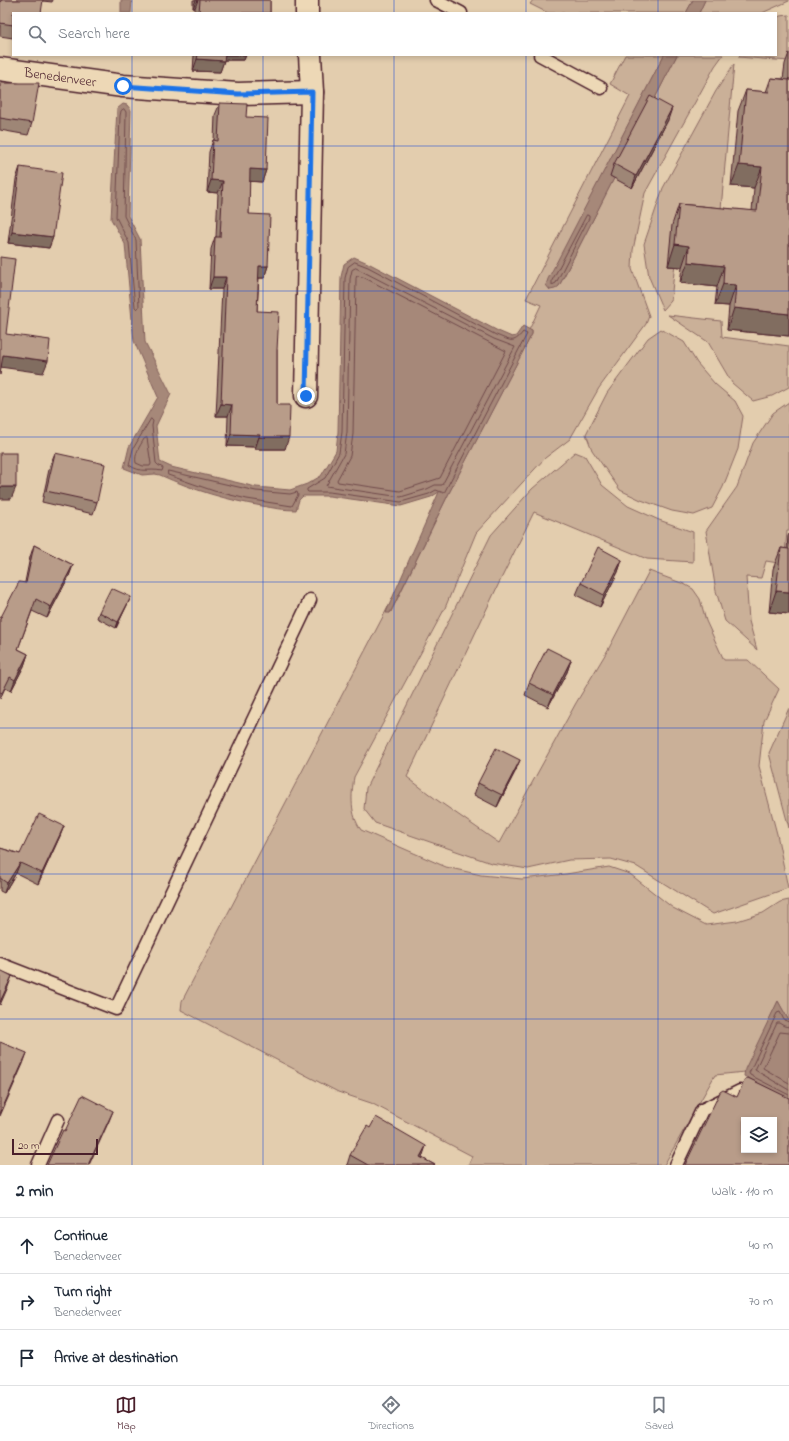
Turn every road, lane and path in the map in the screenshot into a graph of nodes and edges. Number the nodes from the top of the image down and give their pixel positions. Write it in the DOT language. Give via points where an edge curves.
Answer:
graph roads {
  1 [pos="307,0"];
  2 [pos="436,0"];
  3 [pos="307,12"];
  4 [pos="459,12"];
  5 [pos="310,56"];
  6 [pos="542,56"];
  7 [pos="0,69"];
  8 [pos="601,88"];
  9 [pos="312,92"];
  10 [pos="306,396"];
  11 [pos="310,600"];
  12 [pos="0,964"];
  13 [pos="740,1091"];
  14 [pos="58,1120"];
  15 [pos="38,1165"];
  16 [pos="676,1165"];
  1 -- 3 [label="street"];
  2 -- 4 [label="lane"];
  5 -- 9 [label="street"];
  6 -- 8 [label="lane"];
  7 -- 9 [label="street, Benedenveer" via="123,86 238,94"];
  9 -- 10 [label="street"];
  11 -- 12 [label="lane" via="116,1009"];
  13 -- 16 [label="lane" via="702,1110"];
  14 -- 15 [label="lane"];
}
